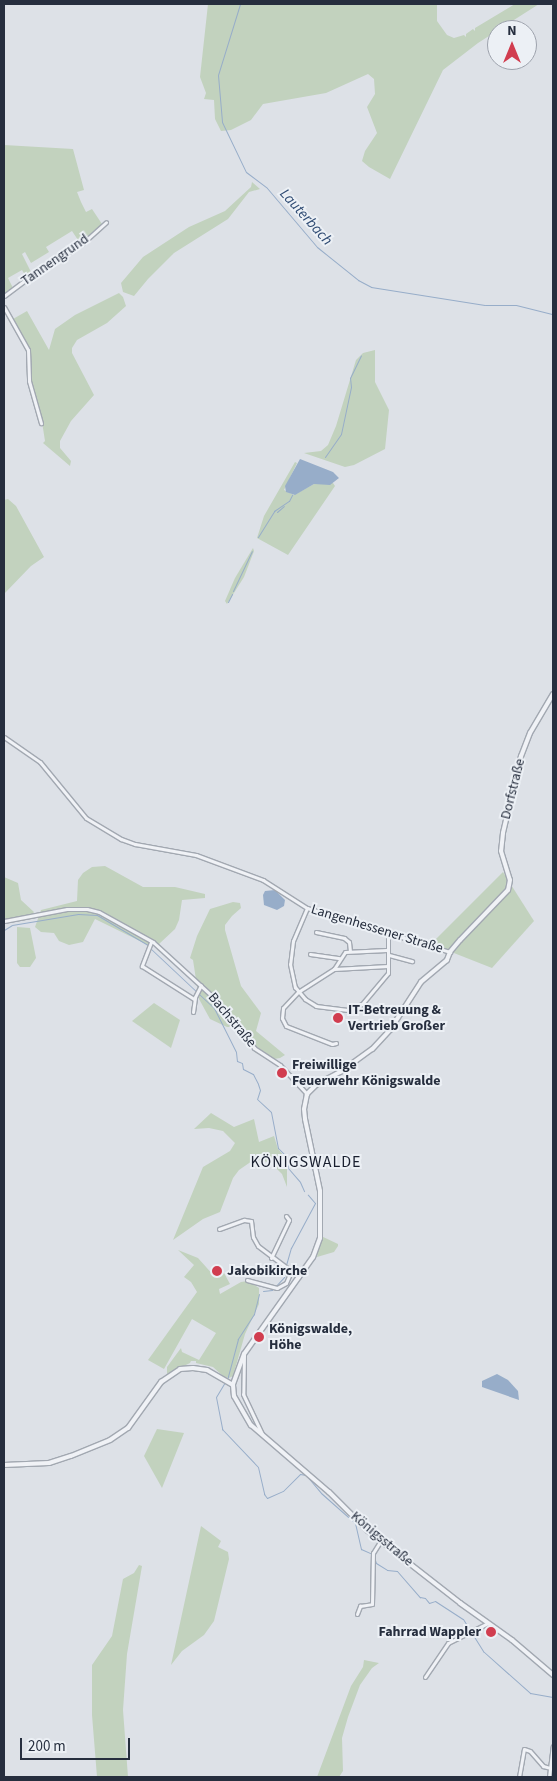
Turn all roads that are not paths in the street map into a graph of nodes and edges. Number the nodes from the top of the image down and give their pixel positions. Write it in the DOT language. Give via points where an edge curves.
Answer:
graph roads {
  1 [pos="106,222"];
  2 [pos="4,296"];
  3 [pos="4,307"];
  4 [pos="41,423"];
  5 [pos="553,694"];
  6 [pos="4,738"];
  7 [pos="307,908"];
  8 [pos="4,921"];
  9 [pos="316,932"];
  10 [pos="388,934"];
  11 [pos="151,943"];
  12 [pos="350,950"];
  13 [pos="387,950"];
  14 [pos="450,952"];
  15 [pos="310,954"];
  16 [pos="389,955"];
  17 [pos="340,958"];
  18 [pos="412,961"];
  19 [pos="388,966"];
  20 [pos="334,969"];
  21 [pos="201,985"];
  22 [pos="298,992"];
  23 [pos="194,999"];
  24 [pos="193,1012"];
  25 [pos="336,1043"];
  26 [pos="306,1094"];
  27 [pos="286,1216"];
  28 [pos="219,1229"];
  29 [pos="271,1258"];
  30 [pos="292,1272"];
  31 [pos="299,1276"];
  32 [pos="247,1280"];
  33 [pos="244,1354"];
  34 [pos="233,1384"];
  35 [pos="262,1434"];
  36 [pos="4,1465"];
  37 [pos="381,1540"];
  38 [pos="357,1614"];
  39 [pos="488,1623"];
  40 [pos="553,1675"];
  41 [pos="425,1677"];
  42 [pos="553,1746"];
  43 [pos="552,1758"];
  44 [pos="550,1768"];
  45 [pos="519,1777"];
  46 [pos="550,1777"];
  1 -- 2 [label="street, Tannengrund" via="83,242"];
  3 -- 4 [label="street" via="27,348 29,381"];
  5 -- 14 [label="street, Dorfstraße" via="530,733 521,756 503,833 501,851 510,880 508,890"];
  6 -- 7 [label="street, Langenhessener Straße" via="36,759 81,813 108,833 135,844 196,855 258,878"];
  7 -- 10 [label="street, Langenhessener Straße"];
  7 -- 22 [label="street" via="290,952 292,978"];
  8 -- 11 [label="street, Bachstraße" via="87,909 99,912"];
  9 -- 12 [label="street" via="344,938 349,942"];
  10 -- 13 [label="street"];
  10 -- 14 [label="street, Langenhessener Straße"];
  11 -- 21 [label="street, Bachstraße"];
  11 -- 23 [label="street, Bachstraße" via="142,966"];
  12 -- 13 [label="street"];
  12 -- 17 [label="street"];
  13 -- 16 [label="street"];
  14 -- 26 [label="street" via="448,960 421,982 390,1030 372,1050"];
  15 -- 17 [label="street"];
  16 -- 18 [label="street"];
  16 -- 19 [label="street"];
  17 -- 20 [label="street"];
  19 -- 20 [label="street"];
  19 -- 22 [label="street" via="388,974 355,1009 316,1006"];
  20 -- 22 [label="street"];
  21 -- 23 [label="street, Bachstraße"];
  21 -- 26 [label="street, Bachstraße" via="254,1048 280,1065"];
  22 -- 25 [label="street" via="283,1008 281,1016 285,1025"];
  23 -- 24 [label="street, Bachstraße"];
  26 -- 31 [label="street" via="305,1120 318,1174 322,1223 315,1254"];
  27 -- 29 [label="street" via="289,1220"];
  28 -- 29 [label="street" via="244,1220 251,1221 255,1242"];
  29 -- 30 [label="street"];
  30 -- 31 [label="street"];
  30 -- 32 [label="street" via="283,1286 273,1288"];
  31 -- 33 [label="street"];
  33 -- 34 [label="street"];
  33 -- 35 [label="street" via="244,1394"];
  34 -- 35 [label="street, Königsstraße" via="234,1396 241,1410"];
  34 -- 36 [label="street" via="207,1370 180,1370 161,1382 128,1428 110,1440 49,1463"];
  35 -- 37 [label="street, Königsstraße"];
  37 -- 38 [label="street" via="372,1555 372,1604 360,1606"];
  37 -- 39 [label="street, Königsstraße"];
  39 -- 40 [label="street, Königsstraße"];
  39 -- 41 [label="street" via="448,1643"];
  42 -- 43 [label="street"];
  43 -- 44 [label="street"];
  44 -- 45 [label="street" via="543,1766 530,1751 524,1749"];
  44 -- 46 [label="street"];
}
